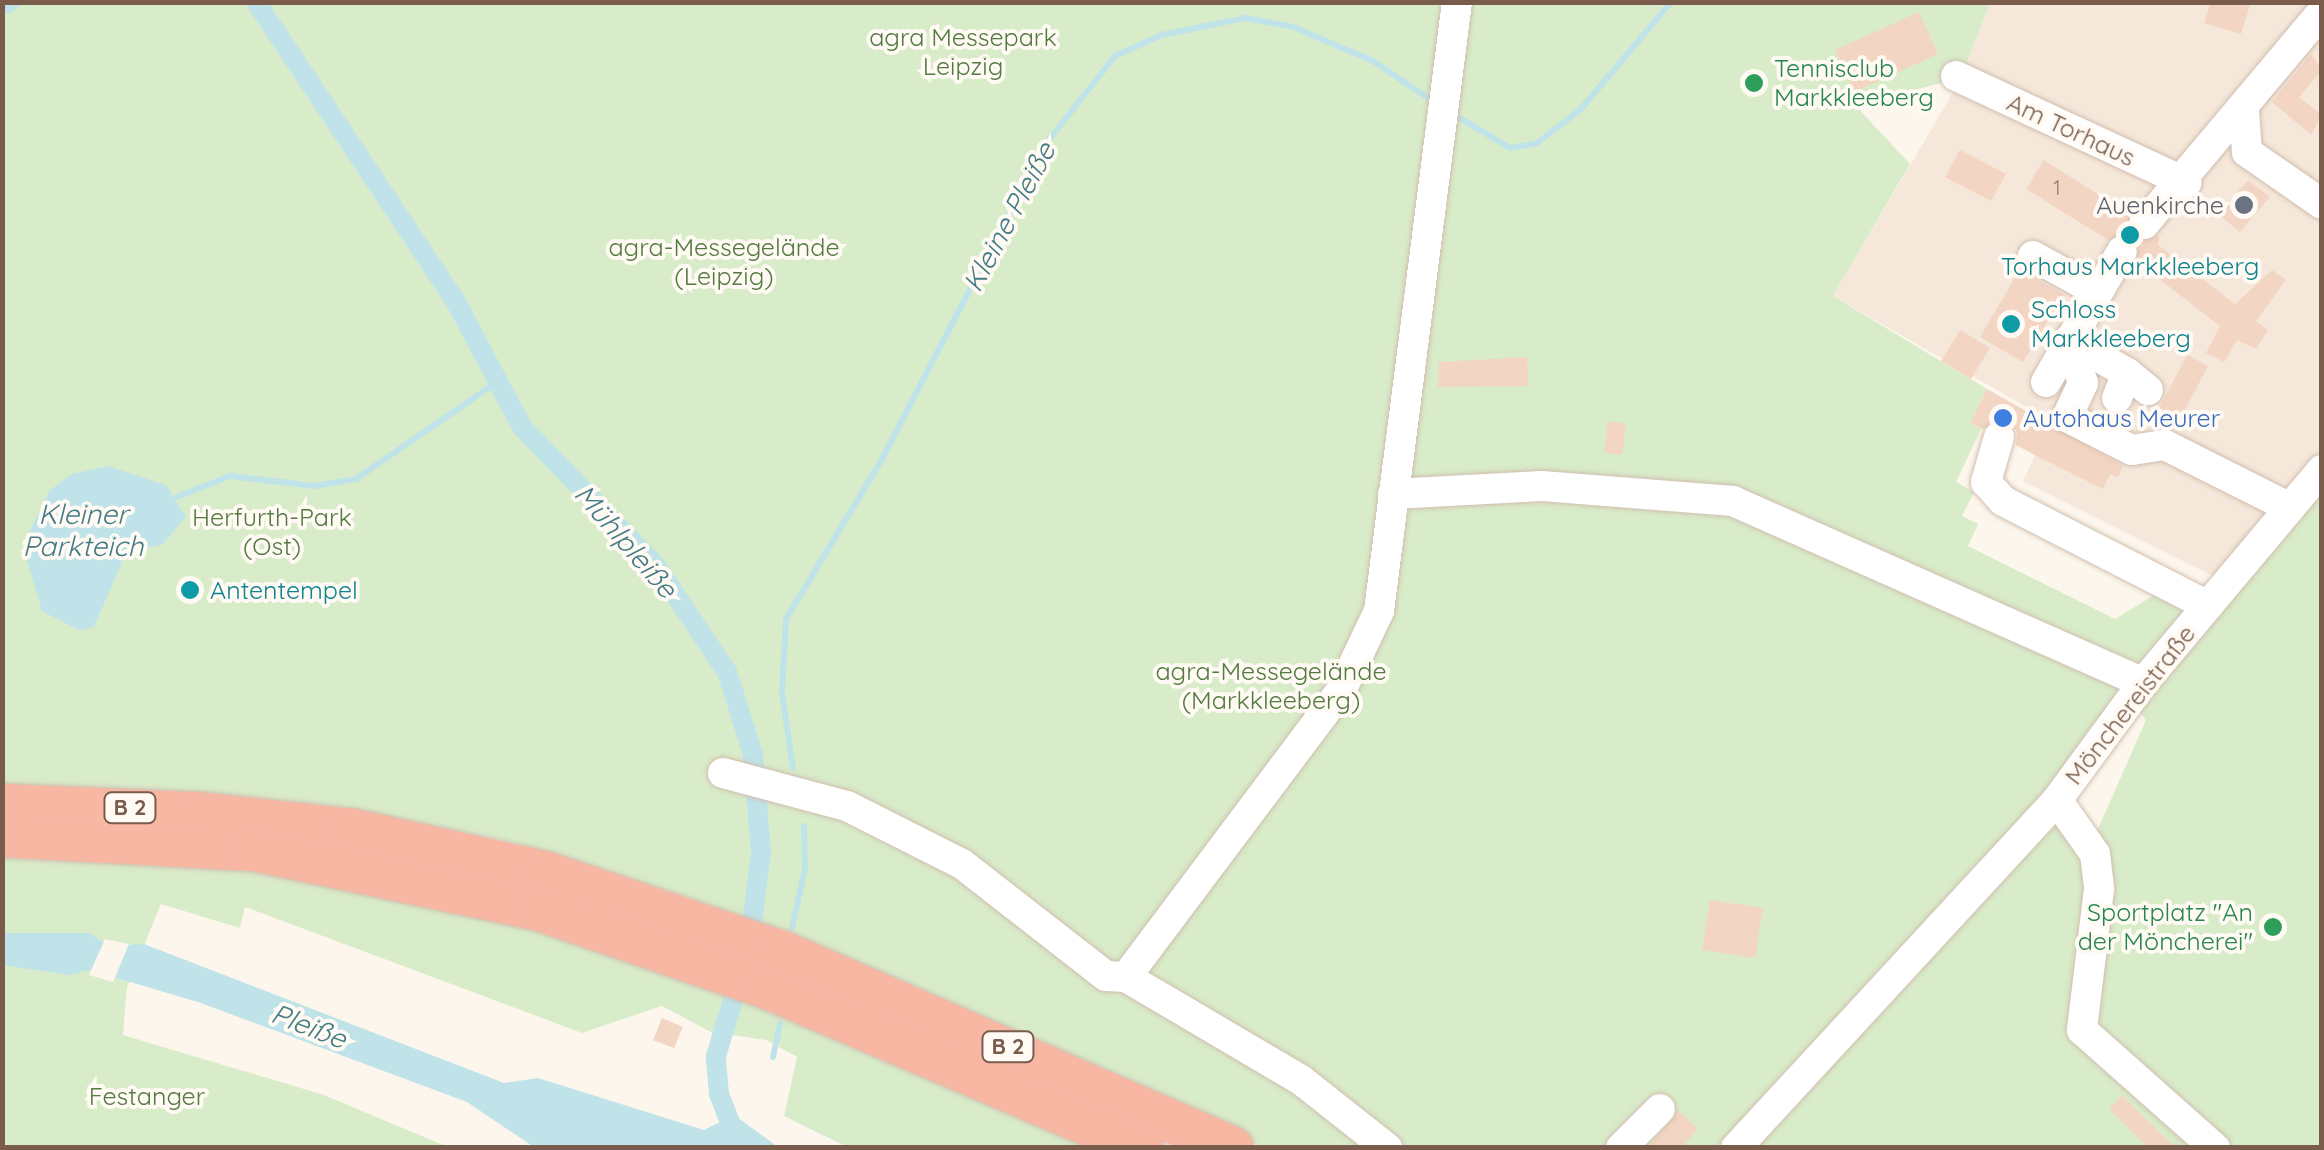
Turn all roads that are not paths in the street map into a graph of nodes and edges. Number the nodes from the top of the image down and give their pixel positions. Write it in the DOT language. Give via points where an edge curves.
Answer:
graph roads {
  1 [pos="1457,2"];
  2 [pos="2322,12"];
  3 [pos="1956,76"];
  4 [pos="2244,112"];
  5 [pos="2186,183"];
  6 [pos="2322,204"];
  7 [pos="2144,224"];
  8 [pos="2122,250"];
  9 [pos="2033,256"];
  10 [pos="2098,292"];
  11 [pos="2070,340"];
  12 [pos="2046,382"];
  13 [pos="2130,387"];
  14 [pos="1998,437"];
  15 [pos="2322,470"];
  16 [pos="1393,494"];
  17 [pos="2290,508"];
  18 [pos="2208,606"];
  19 [pos="2143,682"];
  20 [pos="729,774"];
  21 [pos="2056,800"];
  22 [pos="2,805"];
  23 [pos="256,835"];
  24 [pos="2,836"];
  25 [pos="776,971"];
  26 [pos="1126,976"];
  27 [pos="1660,1109"];
  28 [pos="1143,1148"];
  29 [pos="1232,1148"];
  30 [pos="1387,1148"];
  31 [pos="1620,1148"];
  32 [pos="1736,1148"];
  33 [pos="2215,1148"];
  1 -- 16 [label="street"];
  2 -- 4 [label="street"];
  3 -- 5 [label="street, Am Torhaus" via="2019,121"];
  4 -- 5 [label="street"];
  4 -- 6 [label="street" via="2248,152"];
  5 -- 7 [label="street" via="2163,196"];
  8 -- 10 [label="street"];
  9 -- 10 [label="street"];
  10 -- 11 [label="street"];
  11 -- 12 [label="street"];
  11 -- 13 [label="street"];
  11 -- 17 [label="street" via="2083,383 2067,417 2132,450 2165,445"];
  14 -- 18 [label="street" via="1986,482 2003,501"];
  15 -- 17 [label="street, Mönchereistraße"];
  16 -- 19 [label="street" via="1542,486 1733,501"];
  16 -- 26 [label="street" via="1379,611 1363,656"];
  17 -- 18 [label="street, Mönchereistraße"];
  18 -- 19 [label="street, Mönchereistraße"];
  19 -- 21 [label="street, Mönchereistraße"];
  20 -- 26 [label="street" via="778,782 846,806 962,864 1106,976"];
  21 -- 32 [label="street"];
  21 -- 33 [label="street, Mönchereistraße" via="2095,854 2099,889 2082,1030"];
  22 -- 23 [label="highway, B 2"];
  23 -- 24 [label="highway, B 2"];
  23 -- 25 [label="highway, B 2" via="458,850"];
  25 -- 28 [label="highway, B 2"];
  25 -- 29 [label="highway, B 2"];
  26 -- 30 [label="street" via="1301,1080"];
  27 -- 31 [label="street"];
}
